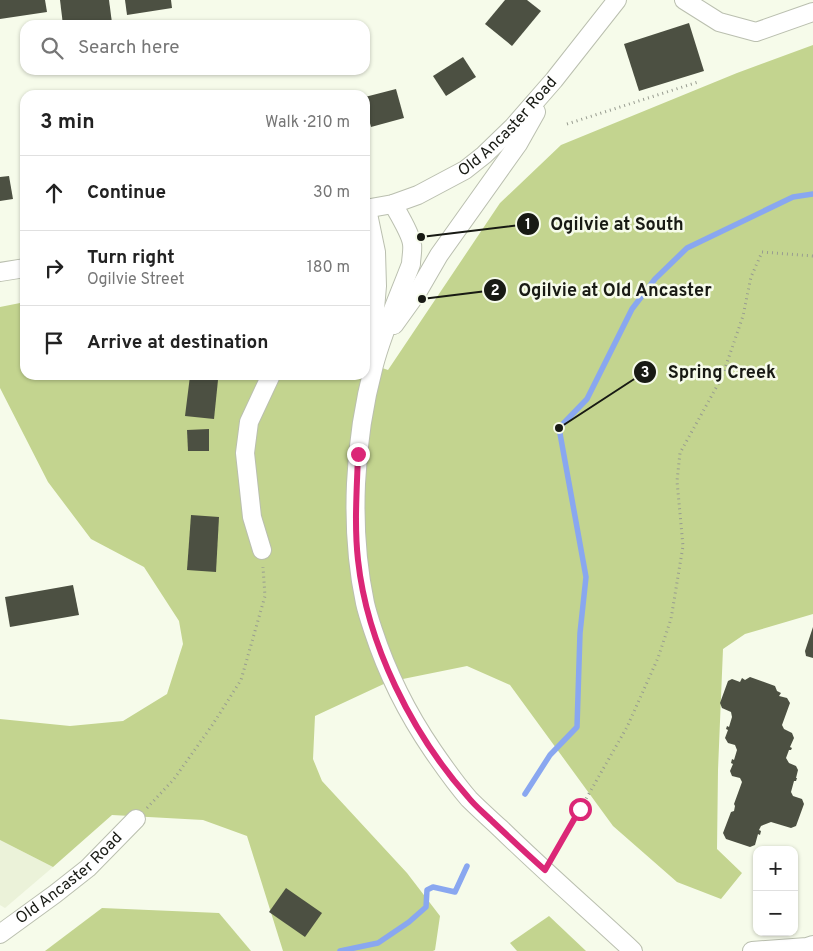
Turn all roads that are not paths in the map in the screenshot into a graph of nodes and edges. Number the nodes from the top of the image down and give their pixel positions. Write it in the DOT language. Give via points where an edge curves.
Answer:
graph roads {
  1 [pos="617,0"];
  2 [pos="684,0"];
  3 [pos="813,12"];
  4 [pos="554,80"];
  5 [pos="393,204"];
  6 [pos="370,208"];
  7 [pos="370,226"];
  8 [pos="20,269"];
  9 [pos="0,272"];
  10 [pos="372,344"];
  11 [pos="269,380"];
  12 [pos="262,550"];
  13 [pos="136,819"];
  14 [pos="0,934"];
  15 [pos="813,945"];
  16 [pos="633,951"];
  17 [pos="752,951"];
  1 -- 4 [label="street, Old Ancaster Road"];
  2 -- 3 [label="street" via="719,22 756,32"];
  4 -- 5 [label="street, Old Ancaster Road" via="513,127 465,170 418,195"];
  4 -- 10 [label="street" via="518,144 438,255 417,293"];
  5 -- 6 [label="street, Old Ancaster Road"];
  5 -- 10 [label="street" via="412,243 412,251 410,264"];
  7 -- 10 [label="street" via="376,252 377,286"];
  8 -- 9 [label="street"];
  10 -- 16 [label="street" via="373,367 358,454 355,512 365,605 389,674 424,737 468,798"];
  11 -- 12 [label="street" via="249,422 245,453 252,517"];
  13 -- 14 [label="street, Old Ancaster Road" via="88,868"];
  15 -- 17 [label="street"];
}
